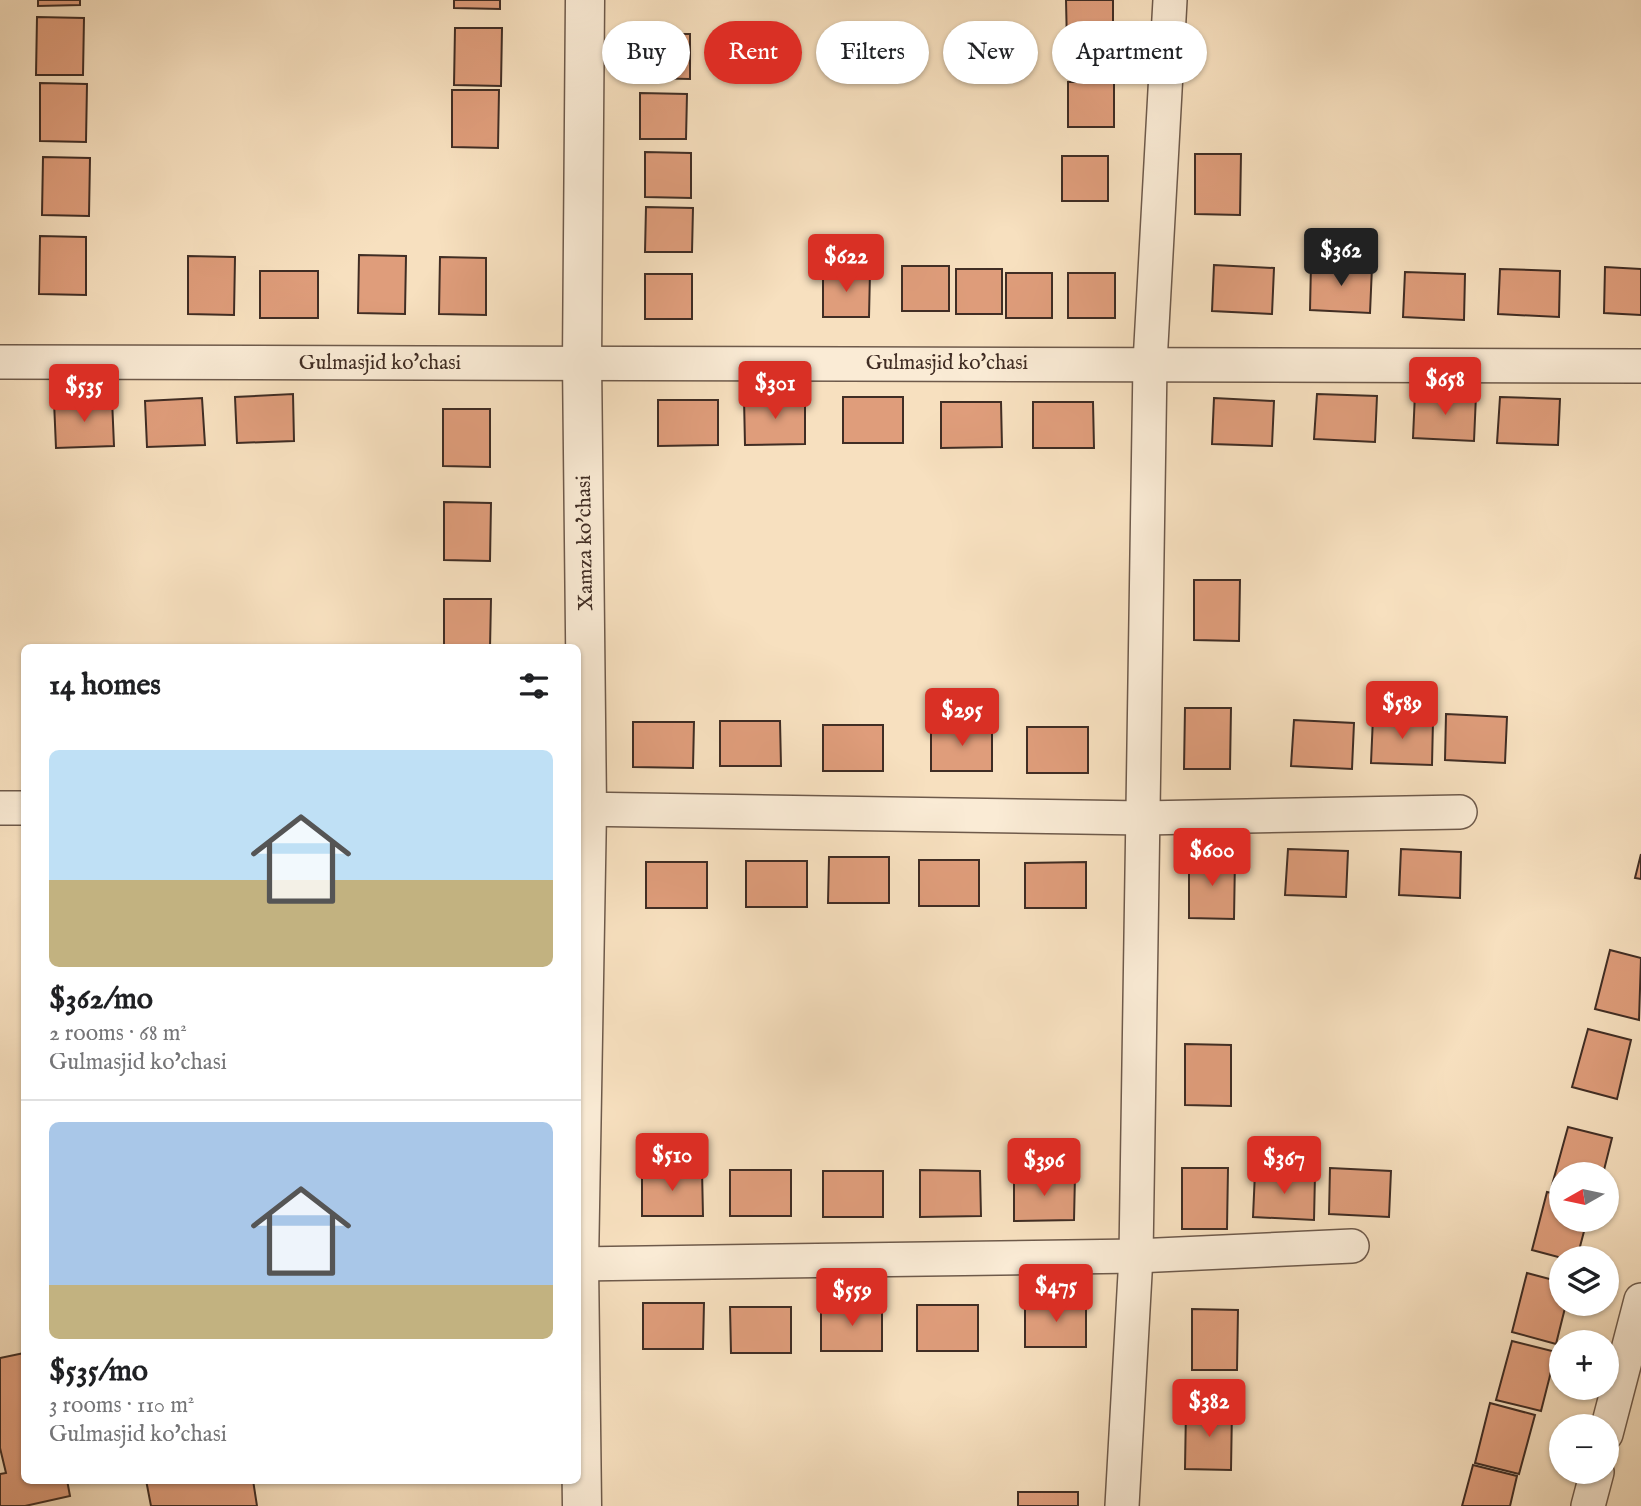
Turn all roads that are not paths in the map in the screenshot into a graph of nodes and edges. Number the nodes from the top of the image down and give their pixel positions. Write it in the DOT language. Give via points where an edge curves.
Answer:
graph roads {
  1 [pos="585,0"];
  2 [pos="1170,0"];
  3 [pos="582,361"];
  4 [pos="0,362"];
  5 [pos="1150,363"];
  6 [pos="1641,366"];
  7 [pos="0,808"];
  8 [pos="21,808"];
  9 [pos="582,809"];
  10 [pos="1460,812"];
  11 [pos="1143,818"];
  12 [pos="581,923"];
  13 [pos="1352,1246"];
  14 [pos="1136,1256"];
  15 [pos="581,1264"];
  16 [pos="1641,1300"];
  17 [pos="1611,1414"];
  18 [pos="581,1446"];
  19 [pos="1594,1484"];
  20 [pos="582,1506"];
  21 [pos="1122,1506"];
  22 [pos="1588,1506"];
  1 -- 3 [label="street, Xamza ko'chasi"];
  2 -- 5 [label="street"];
  3 -- 4 [label="street, Gulmasjid ko'chasi"];
  3 -- 5 [label="street, Gulmasjid ko'chasi"];
  3 -- 9 [label="street, Xamza ko'chasi"];
  5 -- 6 [label="street, Gulmasjid ko'chasi"];
  5 -- 11 [label="street"];
  7 -- 8 [label="street"];
  9 -- 11 [label="street"];
  9 -- 12 [label="street, Xamza ko'chasi"];
  10 -- 11 [label="street"];
  11 -- 14 [label="street"];
  13 -- 14 [label="street"];
  14 -- 15 [label="street"];
  14 -- 21 [label="street"];
  16 -- 17 [label="street"];
  18 -- 20 [label="street, Xamza ko'chasi"];
  19 -- 22 [label="street"];
}
